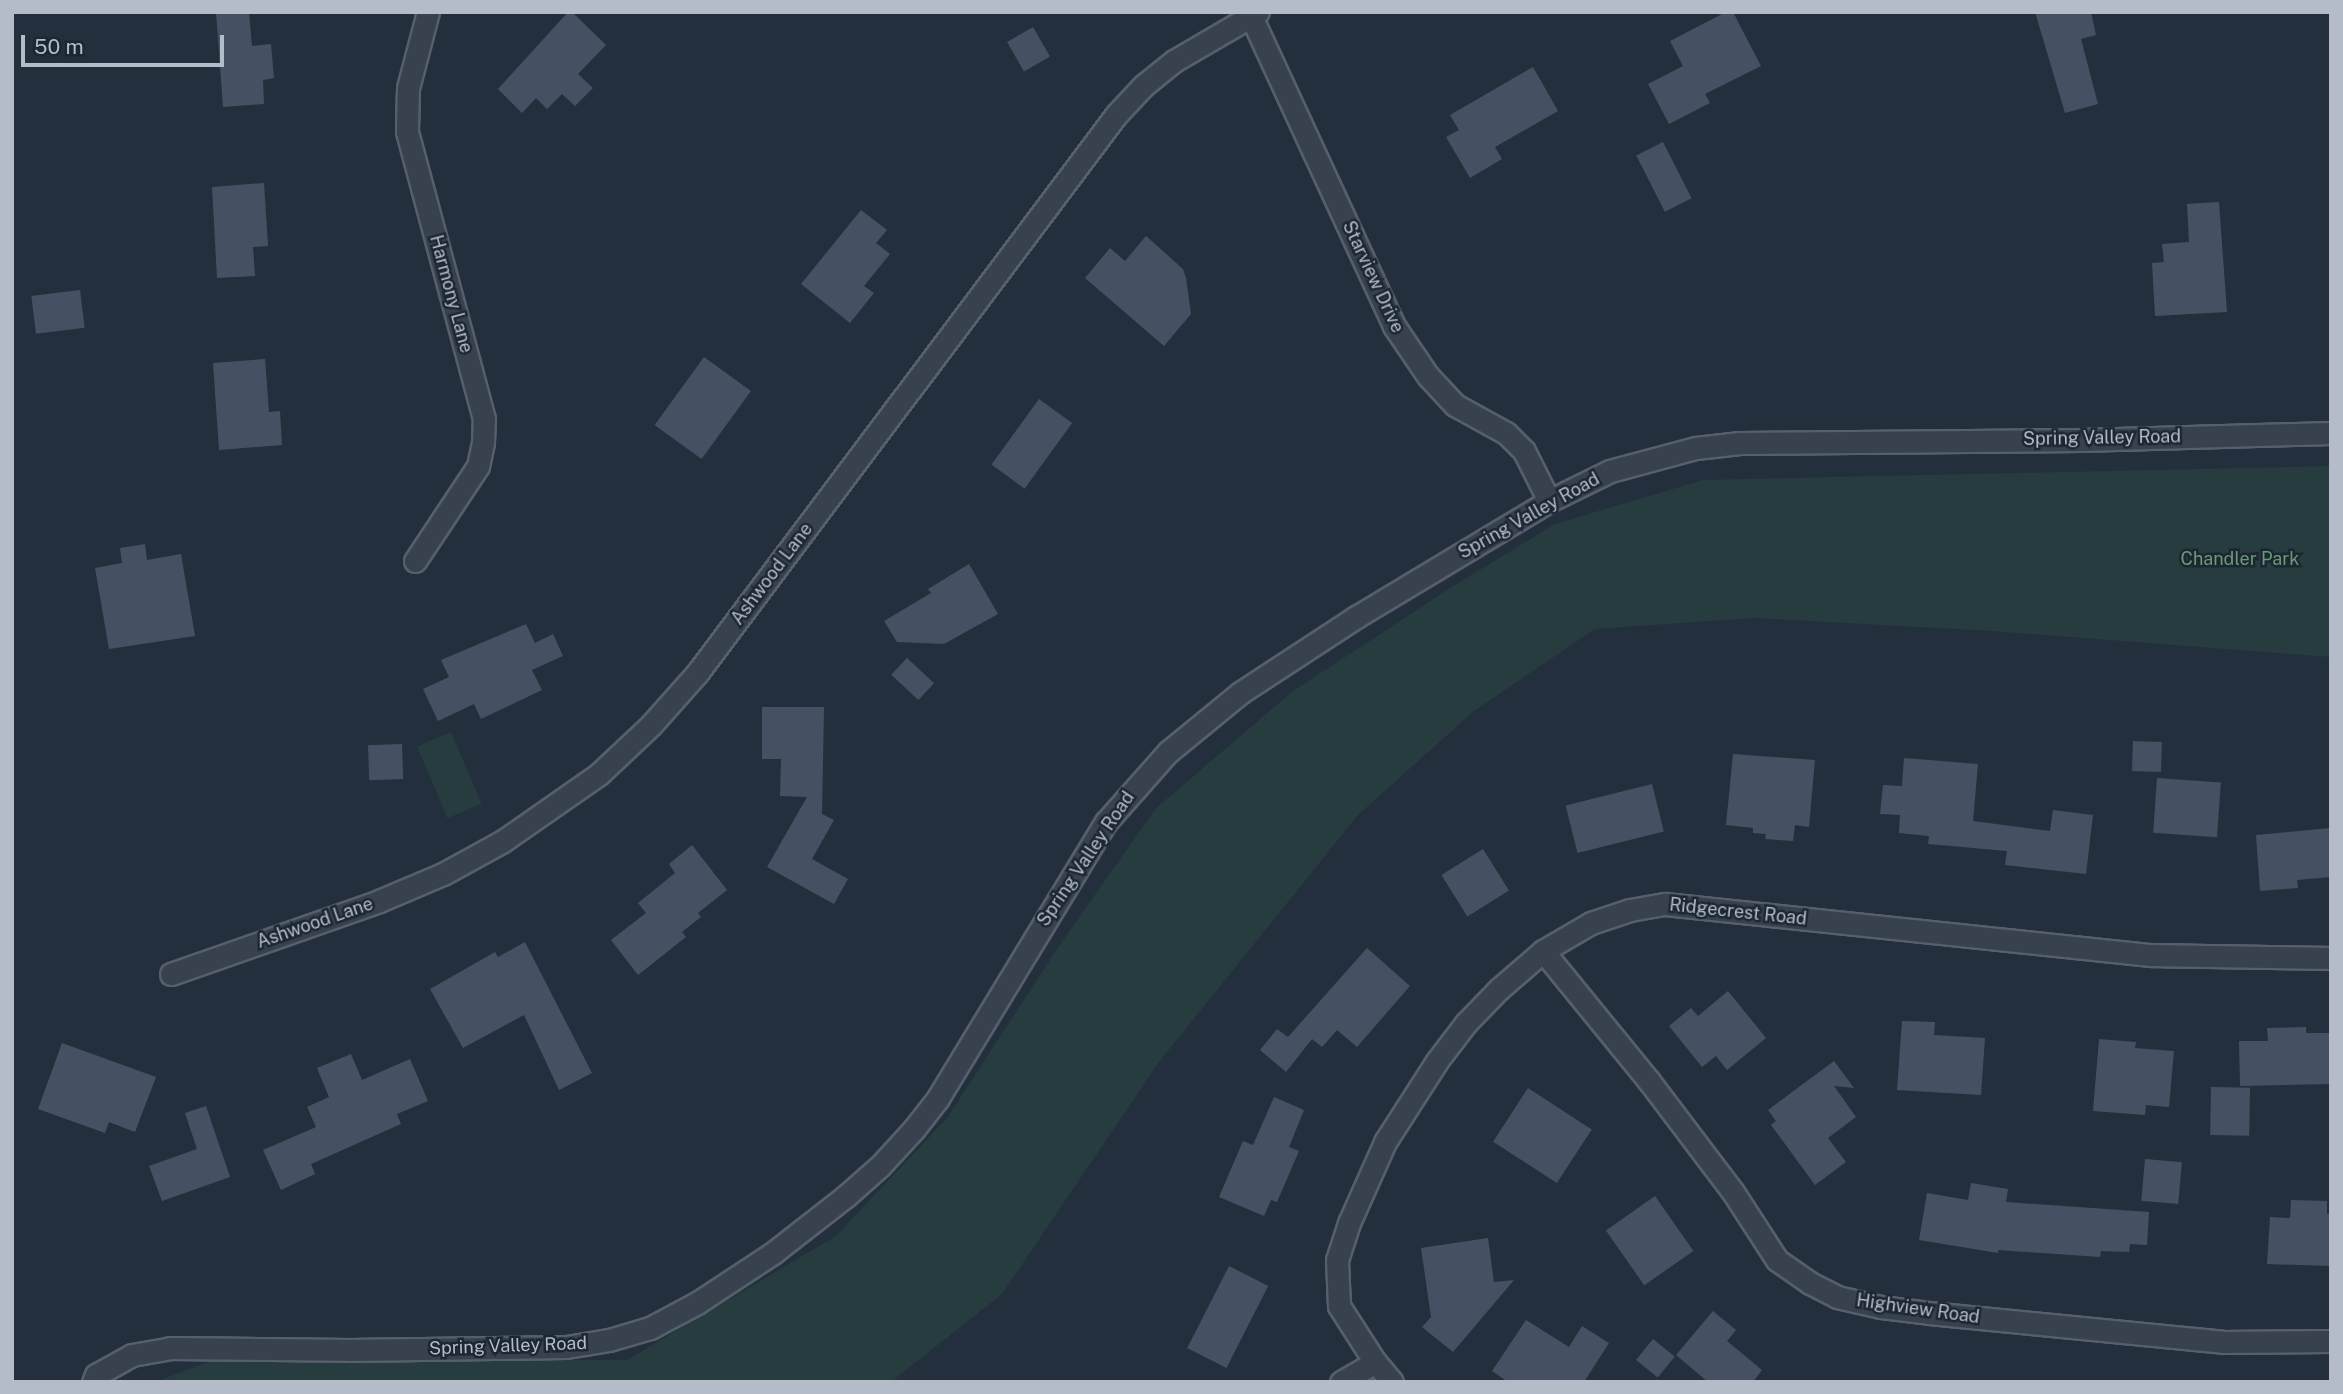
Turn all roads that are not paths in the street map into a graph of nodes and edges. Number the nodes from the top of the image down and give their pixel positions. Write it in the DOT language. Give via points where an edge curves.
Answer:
graph roads {
  1 [pos="428,12"];
  2 [pos="1253,14"];
  3 [pos="2331,433"];
  4 [pos="1549,501"];
  5 [pos="415,561"];
  6 [pos="1543,951"];
  7 [pos="2331,958"];
  8 [pos="170,974"];
  9 [pos="2331,1341"];
  10 [pos="1375,1362"];
  11 [pos="94,1378"];
  12 [pos="1341,1382"];
  13 [pos="1392,1382"];
  1 -- 5 [label="street, Harmony Lane" via="408,88 407,131 484,419 478,466"];
  2 -- 4 [label="street, Starview Drive" via="1394,326 1428,376 1455,405 1506,433 1524,451"];
  2 -- 8 [label="street, Ashwood Lane" via="1174,61 1116,116 698,672 651,726 599,774 503,841 443,874"];
  3 -- 4 [label="street, Spring Valley Road" via="1740,443 1653,457 1610,471"];
  4 -- 11 [label="street, Spring Valley Road" via="1240,693 1168,752 1107,822 950,1079 914,1129 846,1196 773,1253 697,1303 650,1328 566,1347 170,1348 132,1355"];
  6 -- 7 [label="street, Ridgecrest Road" via="1591,923 1665,904 2153,955"];
  6 -- 9 [label="street, Highview Road" via="1658,1092 1777,1260 1837,1297 1881,1307 2223,1342"];
  6 -- 10 [label="street, Ridgecrest Road" via="1466,1023 1437,1061 1385,1142 1349,1223 1337,1260 1339,1306"];
  10 -- 12 [label="street"];
  10 -- 13 [label="street, Ridgecrest Road"];
}
